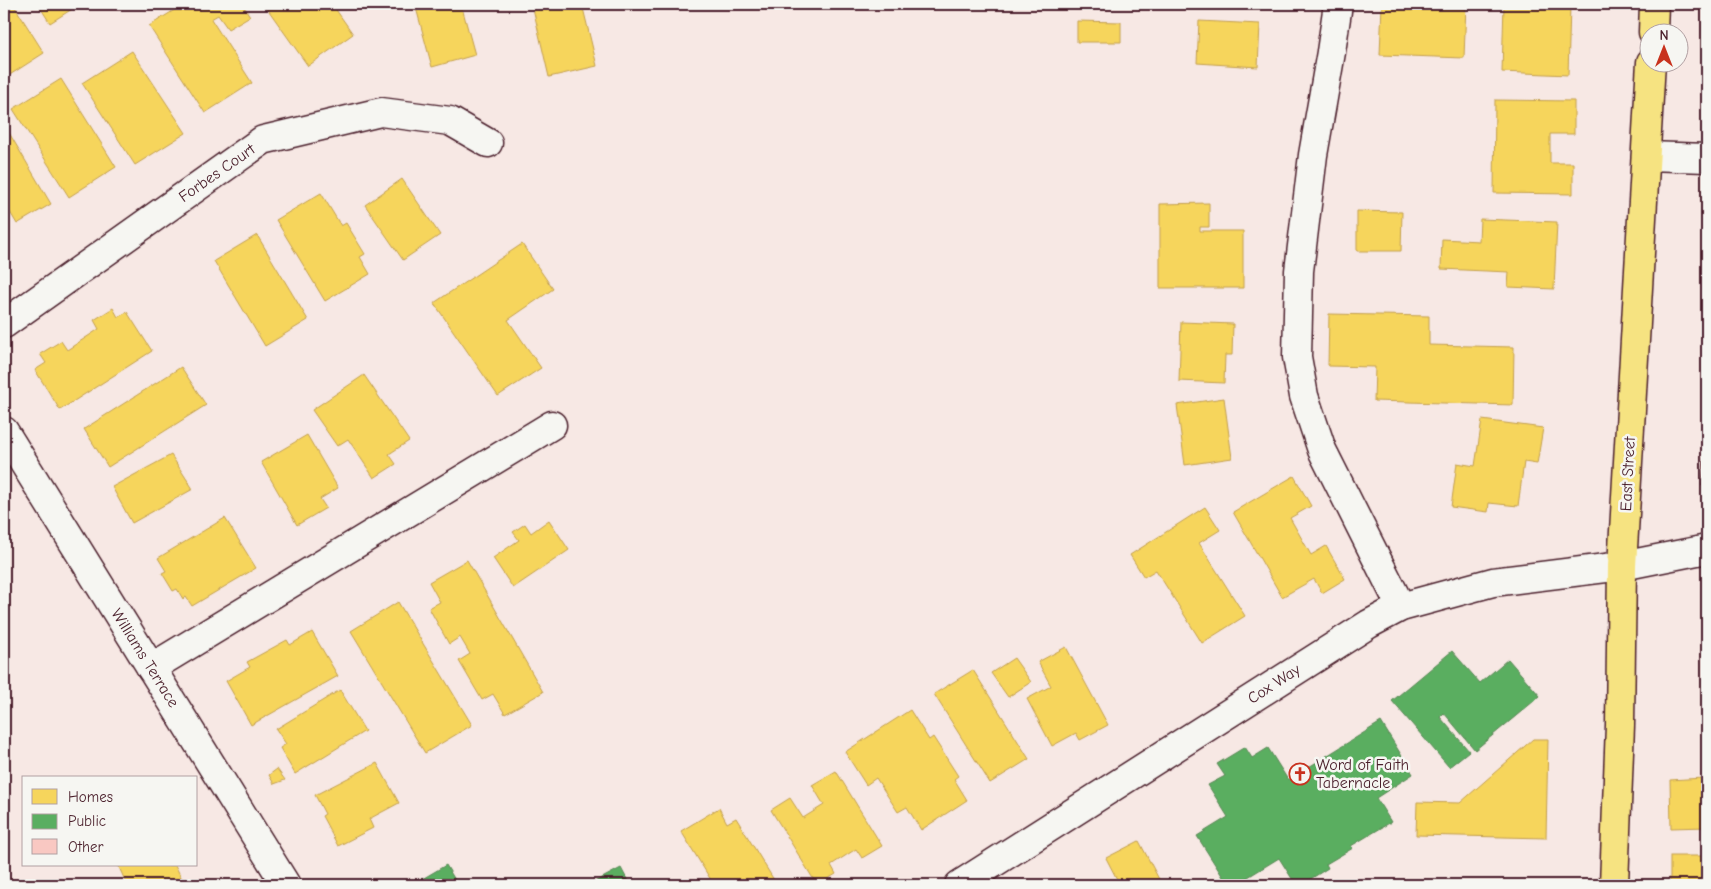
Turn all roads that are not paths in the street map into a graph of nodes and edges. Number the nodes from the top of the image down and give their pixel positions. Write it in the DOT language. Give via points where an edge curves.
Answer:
graph roads {
  1 [pos="1338,4"];
  2 [pos="1654,4"];
  3 [pos="1653,22"];
  4 [pos="1651,72"];
  5 [pos="488,143"];
  6 [pos="1647,156"];
  7 [pos="1707,158"];
  8 [pos="4,324"];
  9 [pos="552,425"];
  10 [pos="4,431"];
  11 [pos="1707,548"];
  12 [pos="1622,566"];
  13 [pos="1401,607"];
  14 [pos="151,668"];
  15 [pos="286,885"];
  16 [pos="959,885"];
  17 [pos="1614,885"];
  1 -- 13 [label="street" via="1313,155 1299,271 1297,357 1304,396 1322,450"];
  2 -- 3 [label="main road"];
  4 -- 6 [label="main road, East Street"];
  5 -- 8 [label="street, Forbes Court" via="450,121 380,112 263,140"];
  6 -- 7 [label="street"];
  6 -- 12 [label="main road, East Street"];
  9 -- 14 [label="street"];
  10 -- 14 [label="street, Williams Terrace"];
  11 -- 12 [label="street, Cox Way"];
  12 -- 13 [label="street, Cox Way" via="1494,582"];
  12 -- 17 [label="main road, East Street"];
  13 -- 16 [label="street, Cox Way" via="1368,624"];
  14 -- 15 [label="street, Williams Terrace"];
}
